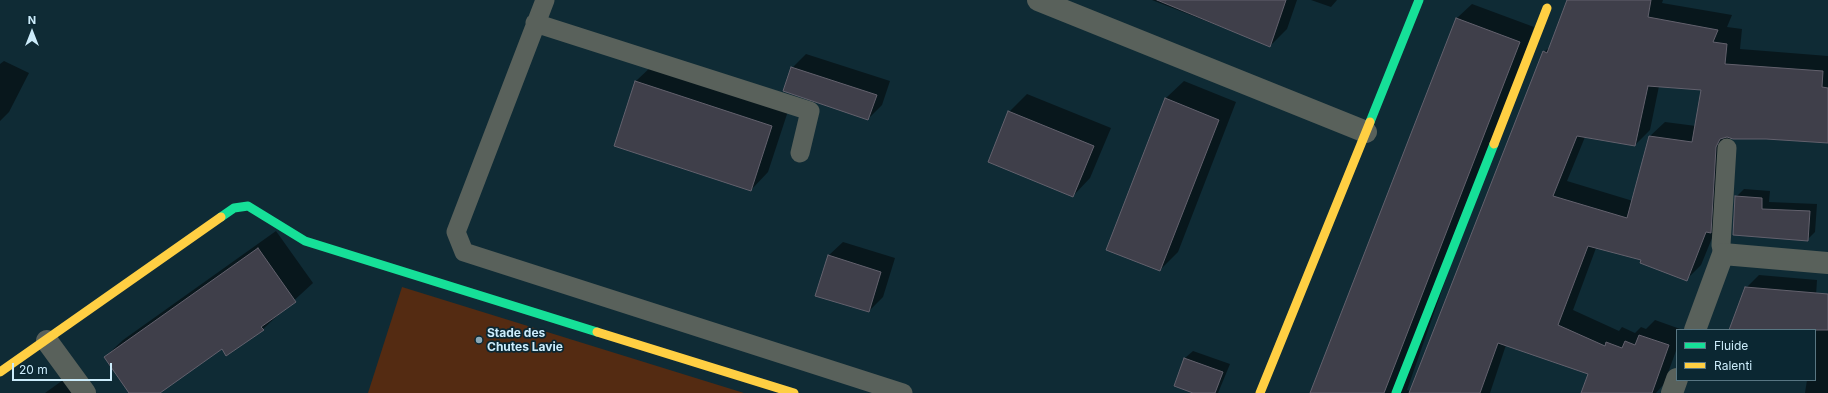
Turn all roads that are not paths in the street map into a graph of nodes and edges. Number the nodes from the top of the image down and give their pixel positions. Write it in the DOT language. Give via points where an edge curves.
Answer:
graph roads {
  1 [pos="545,0"];
  2 [pos="1038,0"];
  3 [pos="1419,0"];
  4 [pos="1547,8"];
  5 [pos="536,23"];
  6 [pos="1366,132"];
  7 [pos="1727,148"];
  8 [pos="800,153"];
  9 [pos="1723,254"];
  10 [pos="1828,263"];
  11 [pos="1695,329"];
  12 [pos="47,341"];
  13 [pos="0,372"];
  14 [pos="1676,381"];
  15 [pos="86,393"];
  16 [pos="794,393"];
  17 [pos="903,393"];
  18 [pos="1260,393"];
  19 [pos="1396,393"];
  20 [pos="1672,393"];
  1 -- 5 [label="lane"];
  2 -- 6 [label="street"];
  3 -- 6 [label="street"];
  4 -- 19 [label="street"];
  5 -- 8 [label="lane" via="810,111"];
  5 -- 17 [label="lane" via="456,232 464,252"];
  6 -- 18 [label="street"];
  7 -- 9 [label="lane" via="1721,245"];
  9 -- 10 [label="street"];
  9 -- 11 [label="street"];
  12 -- 13 [label="street"];
  12 -- 15 [label="street"];
  12 -- 16 [label="street" via="234,208 248,206 306,241"];
  14 -- 20 [label="street"];
}
